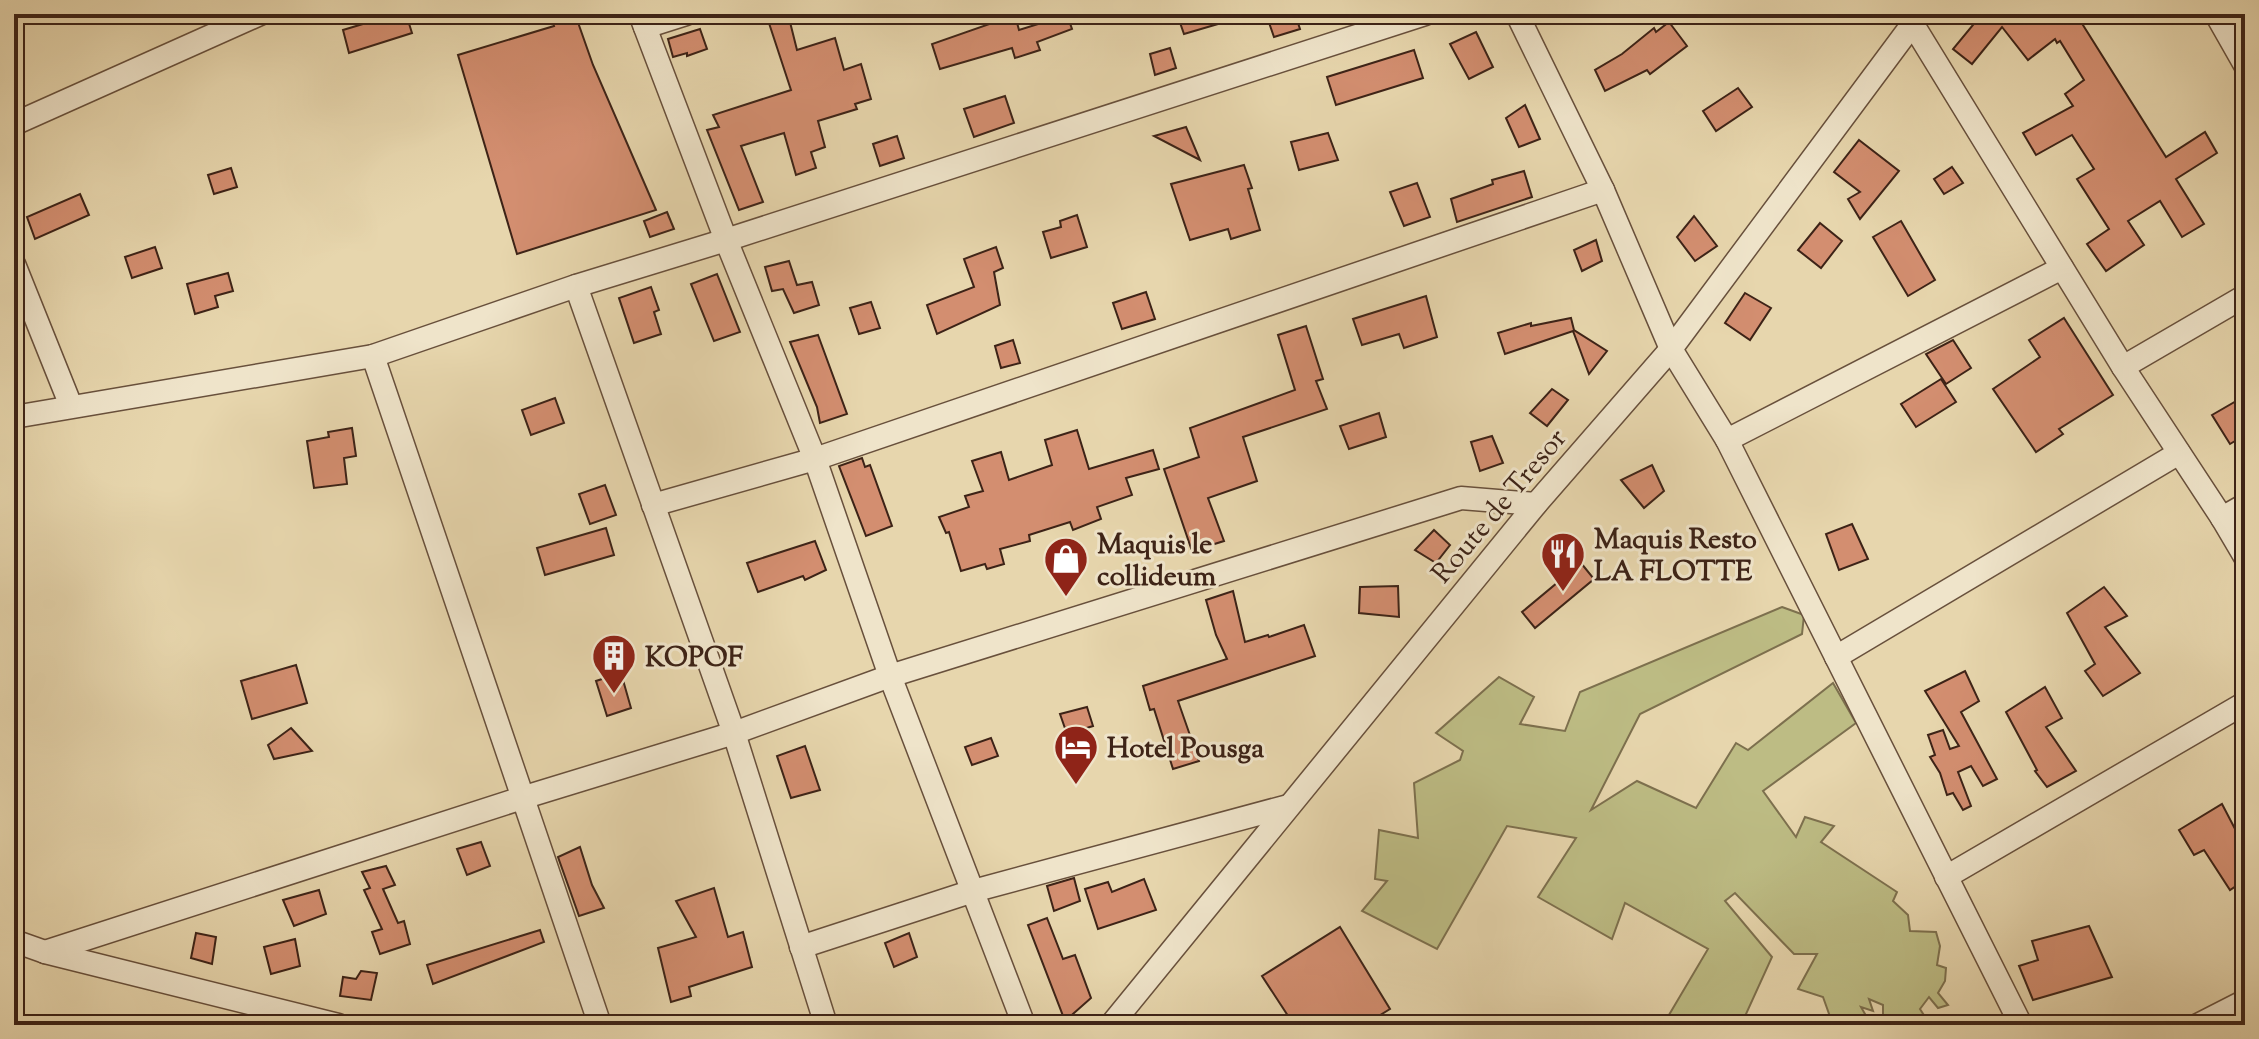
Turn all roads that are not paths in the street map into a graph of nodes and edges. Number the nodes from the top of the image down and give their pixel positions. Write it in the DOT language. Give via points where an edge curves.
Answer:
graph roads {
  1 [pos="260,14"];
  2 [pos="686,14"];
  3 [pos="1425,14"];
  4 [pos="1517,14"];
  5 [pos="2216,14"];
  6 [pos="1916,19"];
  7 [pos="643,21"];
  8 [pos="2245,65"];
  9 [pos="14,124"];
  10 [pos="1603,190"];
  11 [pos="726,240"];
  12 [pos="14,264"];
  13 [pos="2062,268"];
  14 [pos="576,286"];
  15 [pos="2245,296"];
  16 [pos="1671,349"];
  17 [pos="373,356"];
  18 [pos="2123,367"];
  19 [pos="71,406"];
  20 [pos="14,417"];
  21 [pos="1727,440"];
  22 [pos="2179,453"];
  23 [pos="815,459"];
  24 [pos="1536,504"];
  25 [pos="653,505"];
  26 [pos="2245,505"];
  27 [pos="2222,518"];
  28 [pos="2245,557"];
  29 [pos="1836,657"];
  30 [pos="890,676"];
  31 [pos="2245,703"];
  32 [pos="734,733"];
  33 [pos="525,797"];
  34 [pos="1288,806"];
  35 [pos="1946,877"];
  36 [pos="973,891"];
  37 [pos="14,941"];
  38 [pos="801,947"];
  39 [pos="45,952"];
  40 [pos="2245,1001"];
  41 [pos="338,1025"];
  42 [pos="600,1025"];
  43 [pos="826,1025"];
  44 [pos="1024,1025"];
  45 [pos="1113,1025"];
  46 [pos="2021,1025"];
  47 [pos="2198,1025"];
  1 -- 9 [label="street"];
  2 -- 7 [label="street"];
  3 -- 11 [label="street"];
  4 -- 10 [label="street"];
  5 -- 8 [label="street"];
  6 -- 13 [label="street"];
  6 -- 16 [label="street, Route de Tresor"];
  7 -- 11 [label="street"];
  10 -- 16 [label="street"];
  10 -- 23 [label="street"];
  11 -- 14 [label="street"];
  11 -- 23 [label="street"];
  12 -- 19 [label="street"];
  13 -- 18 [label="street"];
  13 -- 21 [label="street"];
  14 -- 17 [label="street"];
  14 -- 25 [label="street"];
  15 -- 18 [label="street"];
  16 -- 21 [label="street"];
  16 -- 24 [label="street, Route de Tresor"];
  16 -- 45 [label="street"];
  17 -- 19 [label="street"];
  17 -- 33 [label="street"];
  18 -- 22 [label="street"];
  19 -- 20 [label="street"];
  21 -- 29 [label="street"];
  22 -- 27 [label="street"];
  22 -- 29 [label="street"];
  23 -- 25 [label="street"];
  23 -- 30 [label="street"];
  24 -- 30 [label="street" via="1461,498"];
  24 -- 34 [label="street, Route de Tresor"];
  25 -- 32 [label="street"];
  26 -- 27 [label="street"];
  27 -- 28 [label="street"];
  29 -- 35 [label="street"];
  30 -- 32 [label="street"];
  30 -- 36 [label="street"];
  31 -- 35 [label="street"];
  32 -- 33 [label="street"];
  32 -- 38 [label="street"];
  33 -- 39 [label="street"];
  33 -- 42 [label="street"];
  34 -- 36 [label="street"];
  34 -- 45 [label="street, Route de Tresor"];
  35 -- 46 [label="street"];
  36 -- 38 [label="street"];
  36 -- 44 [label="street"];
  37 -- 39 [label="street"];
  38 -- 43 [label="street"];
  39 -- 41 [label="street"];
  40 -- 47 [label="street"];
}
